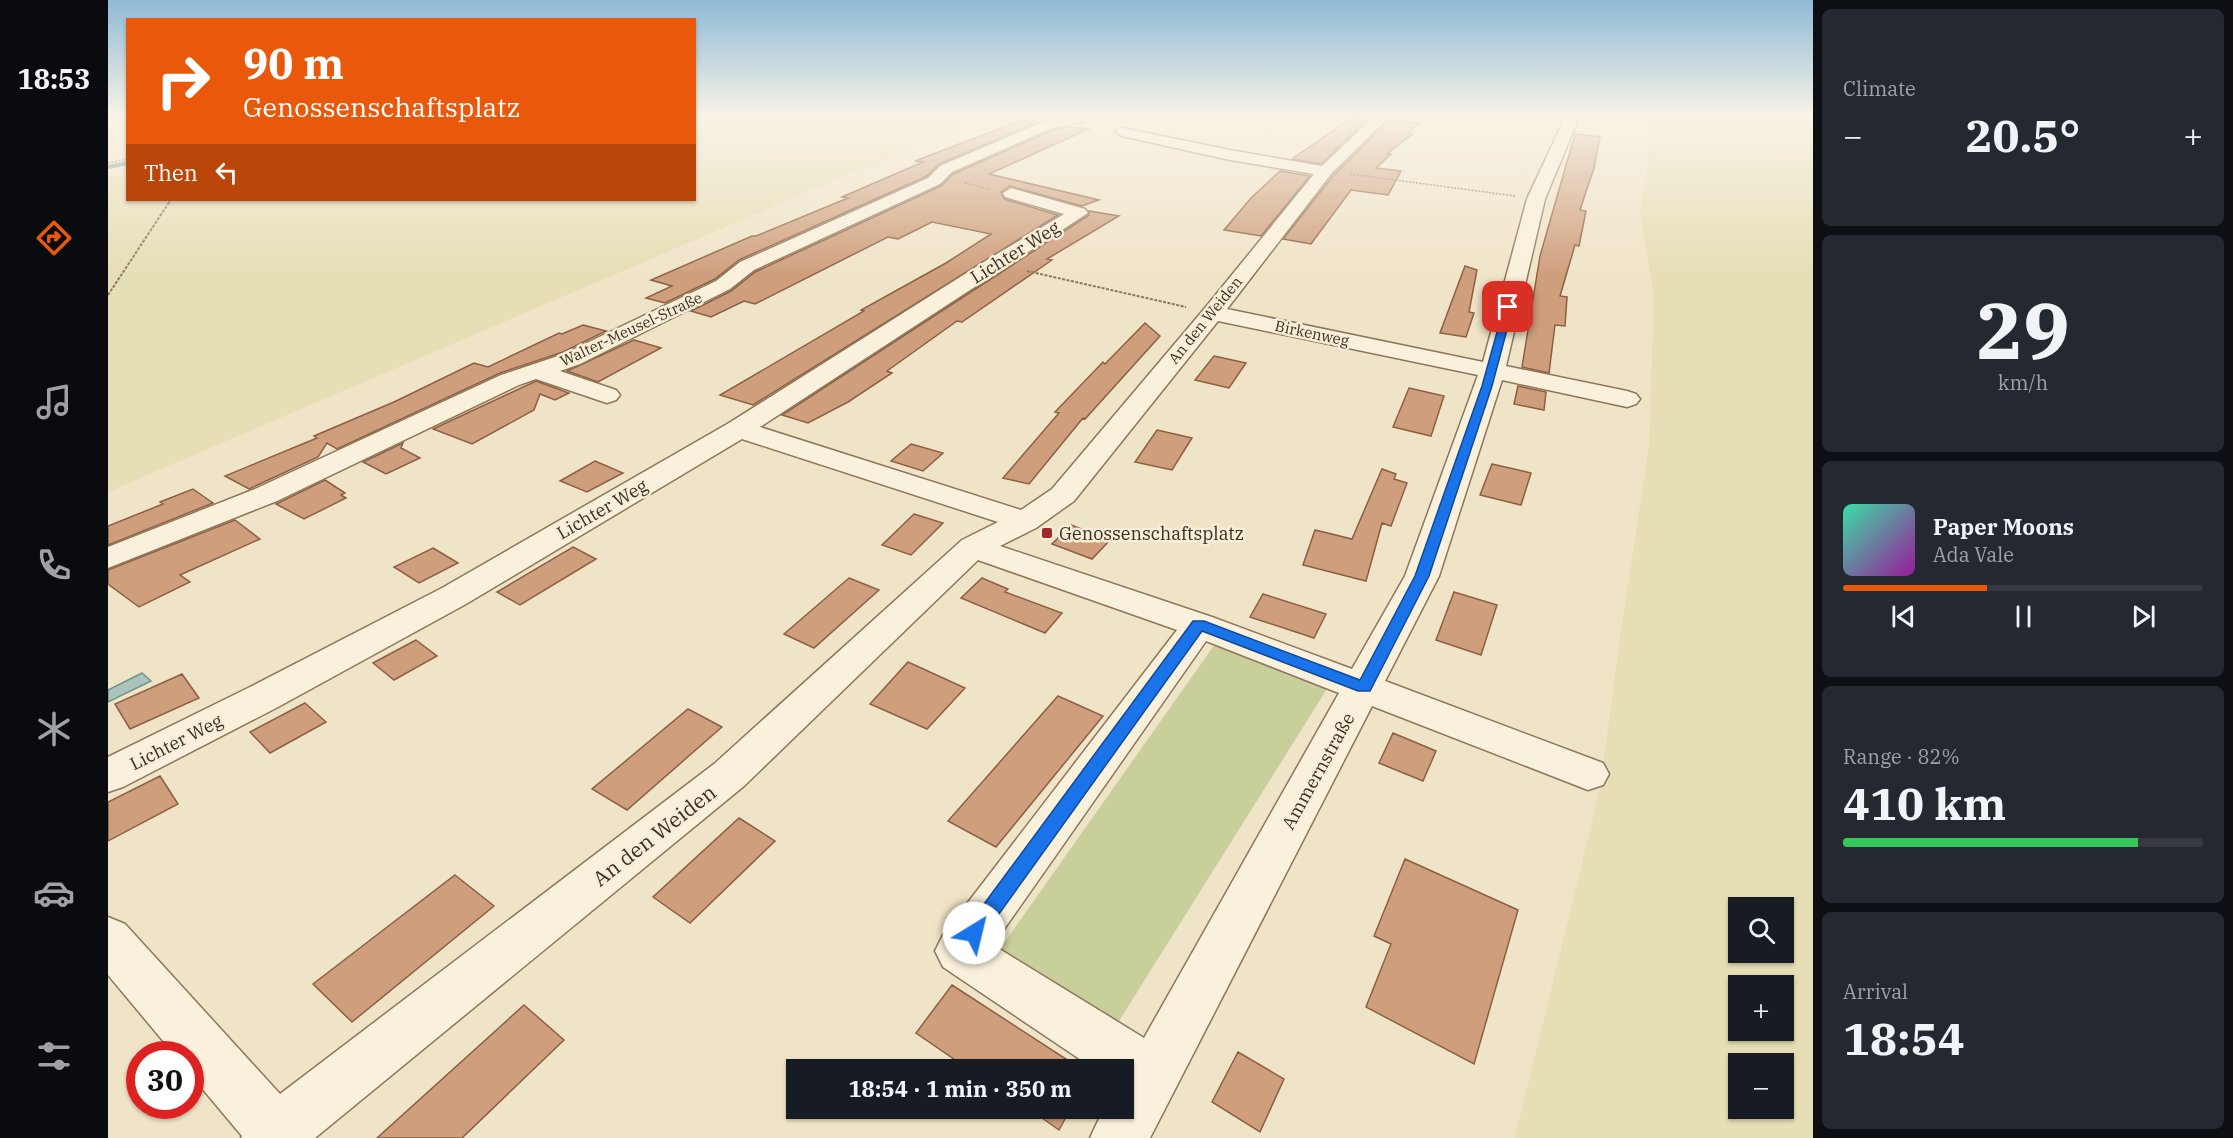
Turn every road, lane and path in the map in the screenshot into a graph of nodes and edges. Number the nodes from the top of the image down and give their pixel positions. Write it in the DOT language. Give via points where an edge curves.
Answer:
graph roads {
  1 [pos="946,169"];
  2 [pos="1314,169"];
  3 [pos="1549,169"];
  4 [pos="1325,171"];
  5 [pos="937,178"];
  6 [pos="1011,193"];
  7 [pos="1536,199"];
  8 [pos="170,201"];
  9 [pos="997,263"];
  10 [pos="108,295"];
  11 [pos="1213,313"];
  12 [pos="535,372"];
  13 [pos="1492,372"];
  14 [pos="607,395"];
  15 [pos="1627,399"];
  16 [pos="739,429"];
  17 [pos="1025,521"];
  18 [pos="973,547"];
  19 [pos="108,558"];
  20 [pos="1199,625"];
  21 [pos="1364,687"];
  22 [pos="1588,774"];
  23 [pos="108,776"];
  24 [pos="108,939"];
  25 [pos="1152,1075"];
  26 [pos="274,1135"];
  27 [pos="1119,1138"];
  1 -- 5 [label="street, Walter-Meusel-Straße"];
  2 -- 4 [label="street"];
  3 -- 7 [label="street, Ammernstraße"];
  4 -- 7 [label="path"];
  4 -- 11 [label="street, An den Weiden"];
  5 -- 6 [label="path"];
  5 -- 12 [label="street, Walter-Meusel-Straße" via="747,266 723,285 572,359"];
  6 -- 9 [label="street, Lichter Weg" via="1079,213"];
  7 -- 13 [label="street, Ammernstraße"];
  8 -- 10 [label="path"];
  9 -- 11 [label="path"];
  9 -- 16 [label="street, Lichter Weg"];
  11 -- 13 [label="street, Birkenweg"];
  11 -- 17 [label="street, An den Weiden" via="1063,495"];
  12 -- 14 [label="street"];
  12 -- 19 [label="street, Walter-Meusel-Straße" via="510,380 266,495"];
  13 -- 15 [label="street, Birkenweg"];
  13 -- 21 [label="street, Ammernstraße" via="1422,576"];
  16 -- 17 [label="street"];
  16 -- 23 [label="street, Lichter Weg" via="454,596"];
  17 -- 18 [label="street, An den Weiden"];
  18 -- 20 [label="street"];
  18 -- 26 [label="street, An den Weiden" via="729,775"];
  20 -- 21 [label="street"];
  20 -- 25 [label="street" via="960,951"];
  21 -- 22 [label="street"];
  21 -- 25 [label="street, Ammernstraße"];
  24 -- 26 [label="street"];
  25 -- 27 [label="street, Ammernstraße"];
}
